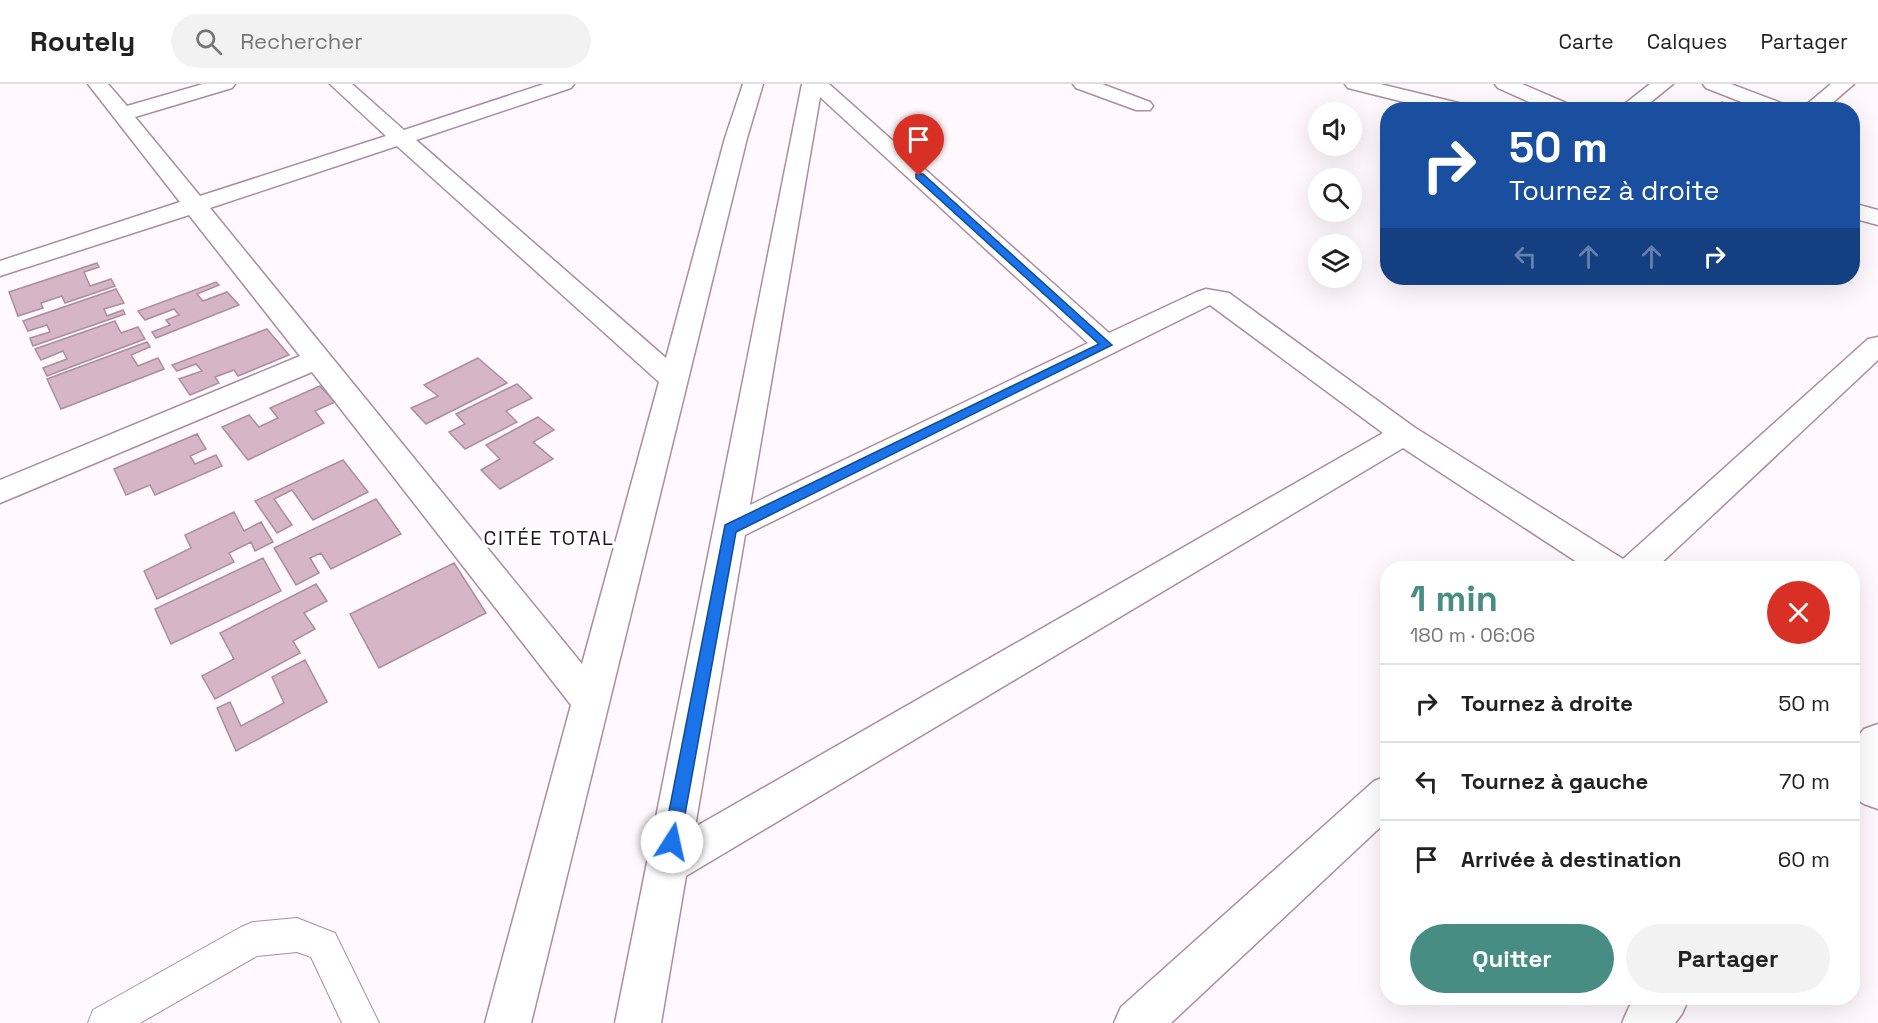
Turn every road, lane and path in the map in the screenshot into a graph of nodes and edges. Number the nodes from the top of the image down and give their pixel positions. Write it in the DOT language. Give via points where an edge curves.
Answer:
graph roads {
  1 [pos="98,84"];
  2 [pos="225,84"];
  3 [pos="340,84"];
  4 [pos="564,84"];
  5 [pos="753,84"];
  6 [pos="812,84"];
  7 [pos="817,84"];
  8 [pos="1083,84"];
  9 [pos="1355,84"];
  10 [pos="1505,84"];
  11 [pos="1663,84"];
  12 [pos="1713,84"];
  13 [pos="1844,84"];
  14 [pos="1430,102"];
  15 [pos="1547,102"];
  16 [pos="1638,102"];
  17 [pos="1761,102"];
  18 [pos="1820,102"];
  19 [pos="1143,106"];
  20 [pos="122,114"];
  21 [pos="400,138"];
  22 [pos="194,205"];
  23 [pos="1860,212"];
  24 [pos="1878,218"];
  25 [pos="0,269"];
  26 [pos="1106,345"];
  27 [pos="1878,345"];
  28 [pos="318,359"];
  29 [pos="674,380"];
  30 [pos="1404,434"];
  31 [pos="0,492"];
  32 [pos="729,529"];
  33 [pos="1600,561"];
  34 [pos="1643,561"];
  35 [pos="591,702"];
  36 [pos="1878,741"];
  37 [pos="1860,762"];
  38 [pos="1860,778"];
  39 [pos="1878,791"];
  40 [pos="1380,802"];
  41 [pos="667,865"];
  42 [pos="1660,1005"];
  43 [pos="106,1023"];
  44 [pos="361,1023"];
  45 [pos="508,1023"];
  46 [pos="638,1023"];
  47 [pos="1137,1023"];
  48 [pos="1645,1023"];
  1 -- 20 [label="street"];
  2 -- 20 [label="street"];
  3 -- 21 [label="street"];
  4 -- 21 [label="street"];
  5 -- 29 [label="street"];
  6 -- 32 [label="street"];
  7 -- 26 [label="street"];
  8 -- 19 [label="street"];
  9 -- 14 [label="street"];
  10 -- 15 [label="street"];
  11 -- 16 [label="street"];
  12 -- 17 [label="street"];
  13 -- 18 [label="street"];
  20 -- 22 [label="street"];
  21 -- 22 [label="street"];
  21 -- 29 [label="street"];
  22 -- 25 [label="street"];
  22 -- 28 [label="street"];
  23 -- 24 [label="street"];
  26 -- 30 [label="street" via="1206,297 1220,298"];
  26 -- 32 [label="street"];
  27 -- 34 [label="street"];
  28 -- 31 [label="street"];
  28 -- 35 [label="street"];
  29 -- 35 [label="street"];
  30 -- 33 [label="street"];
  30 -- 41 [label="street"];
  32 -- 41 [label="street"];
  35 -- 45 [label="street"];
  36 -- 37 [label="street"];
  38 -- 39 [label="street"];
  40 -- 47 [label="street"];
  41 -- 46 [label="street"];
  42 -- 48 [label="street"];
  43 -- 44 [label="lane" via="254,939 297,935 323,945"];
}
